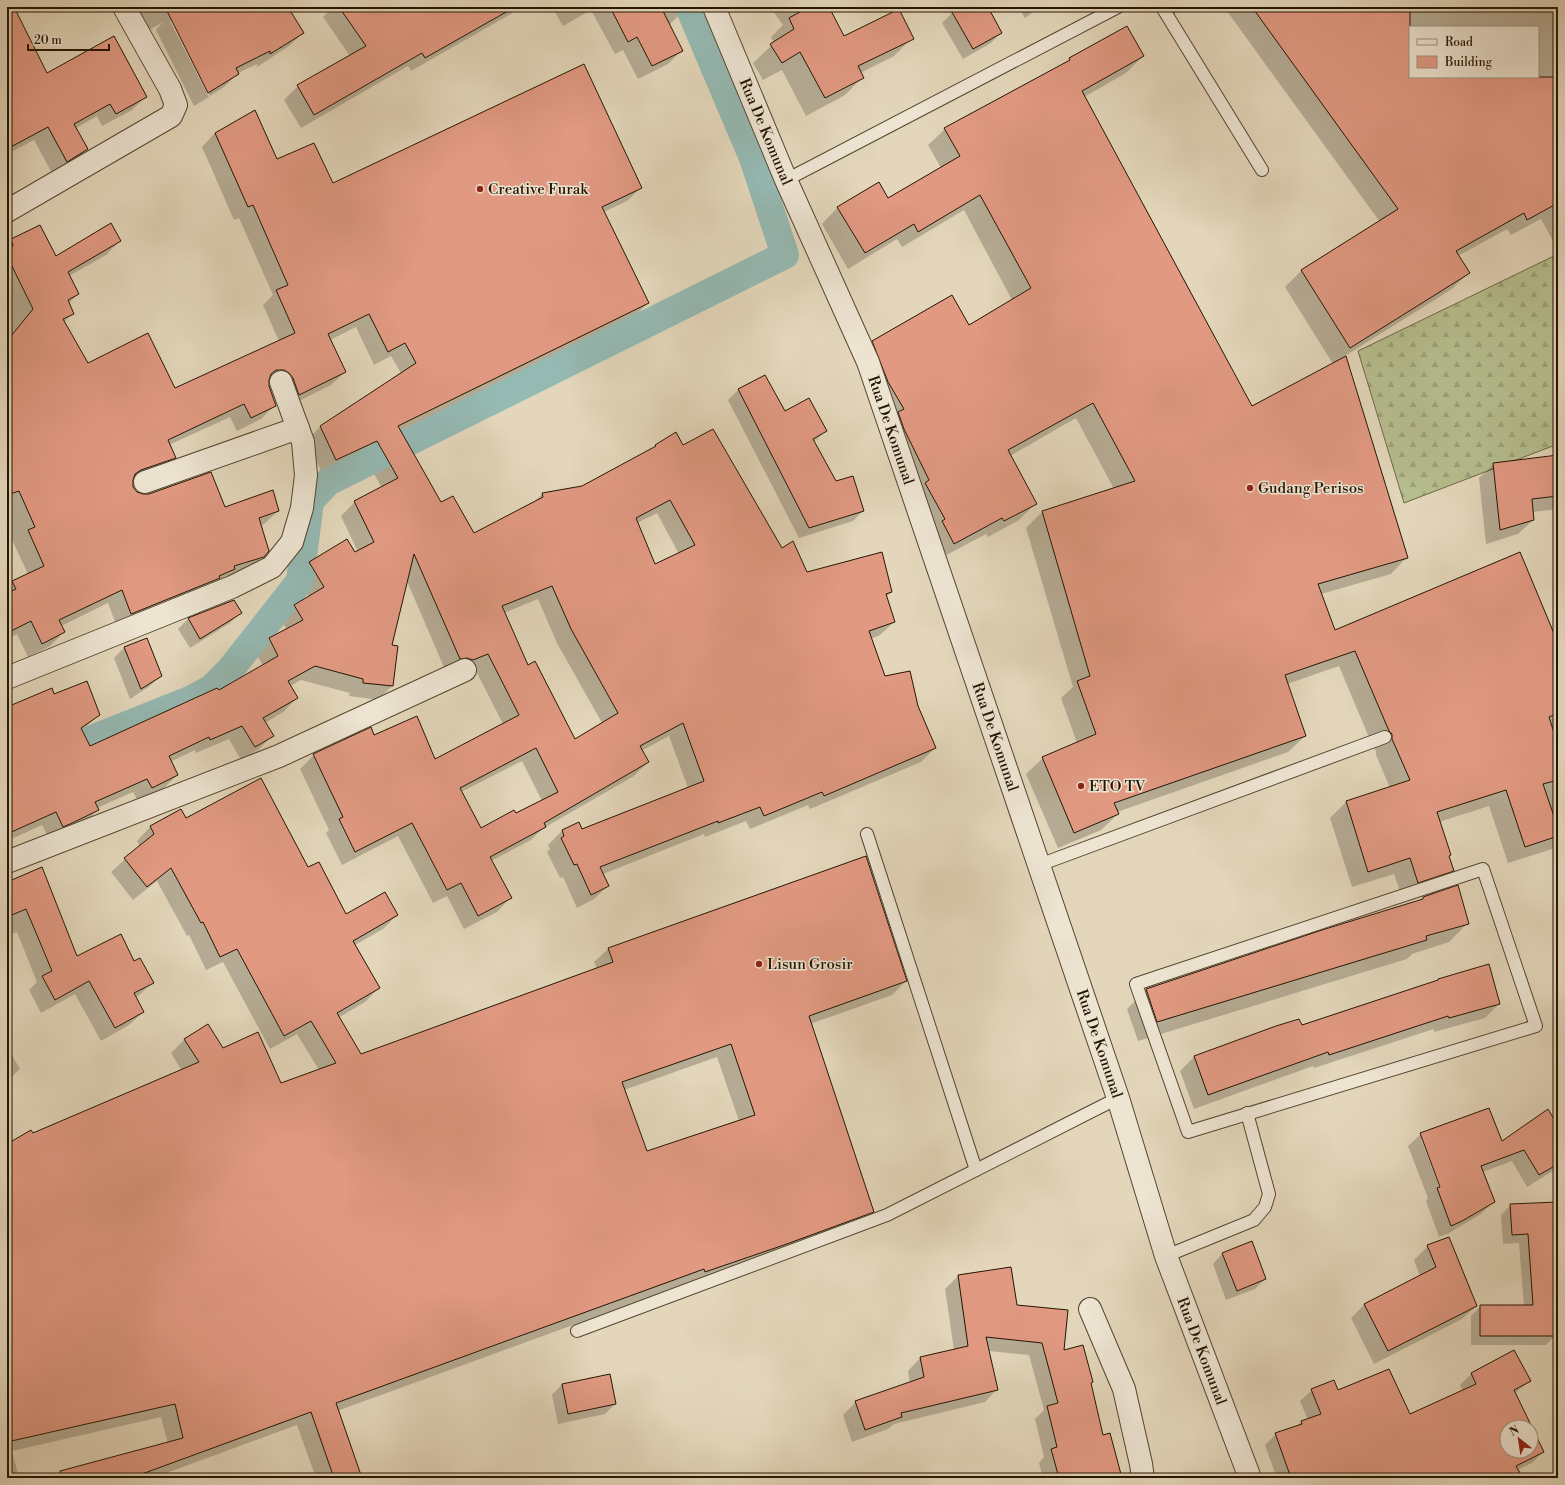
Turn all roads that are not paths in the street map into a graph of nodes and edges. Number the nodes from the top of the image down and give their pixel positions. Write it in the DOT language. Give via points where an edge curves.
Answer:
graph roads {
  1 [pos="124,7"];
  2 [pos="714,7"];
  3 [pos="1118,7"];
  4 [pos="1162,7"];
  5 [pos="1262,170"];
  6 [pos="786,180"];
  7 [pos="7,211"];
  8 [pos="281,382"];
  9 [pos="298,428"];
  10 [pos="145,482"];
  11 [pos="465,670"];
  12 [pos="7,678"];
  13 [pos="1385,737"];
  14 [pos="866,834"];
  15 [pos="7,862"];
  16 [pos="1039,865"];
  17 [pos="1118,1098"];
  18 [pos="1247,1113"];
  19 [pos="976,1170"];
  20 [pos="1166,1256"];
  21 [pos="1090,1309"];
  22 [pos="577,1331"];
  23 [pos="1143,1478"];
  24 [pos="1250,1478"];
  1 -- 7 [label="street" via="170,89 176,105 171,116"];
  2 -- 6 [label="street, Rua De Komunal"];
  3 -- 6 [label="lane"];
  4 -- 5 [label="lane"];
  6 -- 16 [label="street, Rua De Komunal" via="868,362"];
  8 -- 9 [label="street"];
  9 -- 10 [label="street"];
  9 -- 12 [label="street" via="303,442 306,475 302,508 292,542 272,567 232,587"];
  11 -- 15 [label="street" via="279,756"];
  13 -- 16 [label="lane"];
  14 -- 19 [label="lane"];
  16 -- 17 [label="street, Rua De Komunal"];
  17 -- 19 [label="lane"];
  17 -- 20 [label="street, Rua De Komunal"];
  18 -- 18 [label="lane" via="1536,1026 1483,869 1136,984 1188,1132"];
  18 -- 20 [label="lane" via="1270,1194 1265,1207 1254,1220"];
  19 -- 22 [label="lane" via="887,1215"];
  20 -- 24 [label="street, Rua De Komunal"];
  21 -- 23 [label="street" via="1124,1389"];
}
